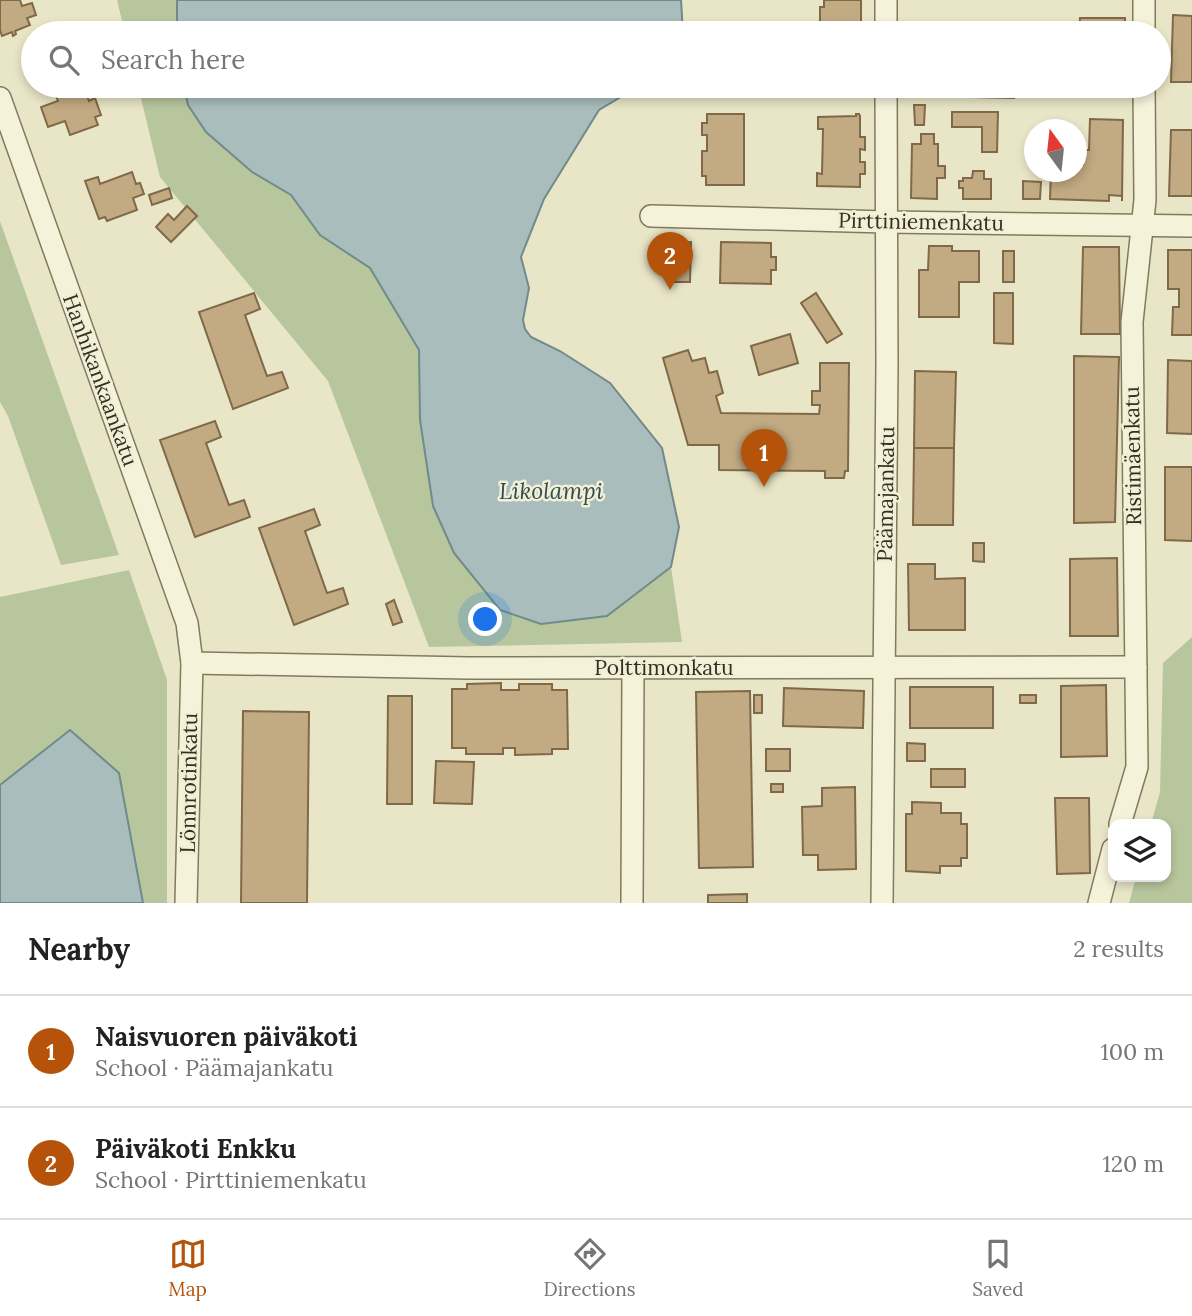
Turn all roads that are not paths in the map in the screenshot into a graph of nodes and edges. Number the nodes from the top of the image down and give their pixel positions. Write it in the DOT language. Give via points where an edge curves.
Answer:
graph roads {
  1 [pos="886,0"];
  2 [pos="1144,0"];
  3 [pos="886,21"];
  4 [pos="1144,21"];
  5 [pos="0,98"];
  6 [pos="886,98"];
  7 [pos="1144,98"];
  8 [pos="651,216"];
  9 [pos="887,222"];
  10 [pos="1142,225"];
  11 [pos="1192,226"];
  12 [pos="191,663"];
  13 [pos="884,667"];
  14 [pos="1136,667"];
  15 [pos="633,668"];
  16 [pos="1121,819"];
  17 [pos="1108,870"];
  18 [pos="186,903"];
  19 [pos="632,903"];
  20 [pos="882,903"];
  21 [pos="1100,903"];
  1 -- 3 [label="street"];
  2 -- 4 [label="street"];
  5 -- 12 [label="street, Hanhikankaankatu" via="187,623"];
  6 -- 9 [label="street, Päämajankatu"];
  7 -- 10 [label="street, Ristimäenkatu"];
  8 -- 9 [label="street, Pirttiniemenkatu"];
  9 -- 10 [label="street, Pirttiniemenkatu"];
  9 -- 13 [label="street, Päämajankatu"];
  10 -- 11 [label="street, Pirttiniemenkatu"];
  10 -- 14 [label="street, Ristimäenkatu" via="1132,322"];
  12 -- 15 [label="street, Polttimonkatu"];
  12 -- 18 [label="street, Lönnrotinkatu"];
  13 -- 14 [label="street, Polttimonkatu"];
  13 -- 15 [label="street, Polttimonkatu"];
  13 -- 20 [label="street, Päämajankatu"];
  14 -- 16 [label="street, Ristimäenkatu" via="1137,766"];
  15 -- 19 [label="street"];
  17 -- 21 [label="street"];
}
